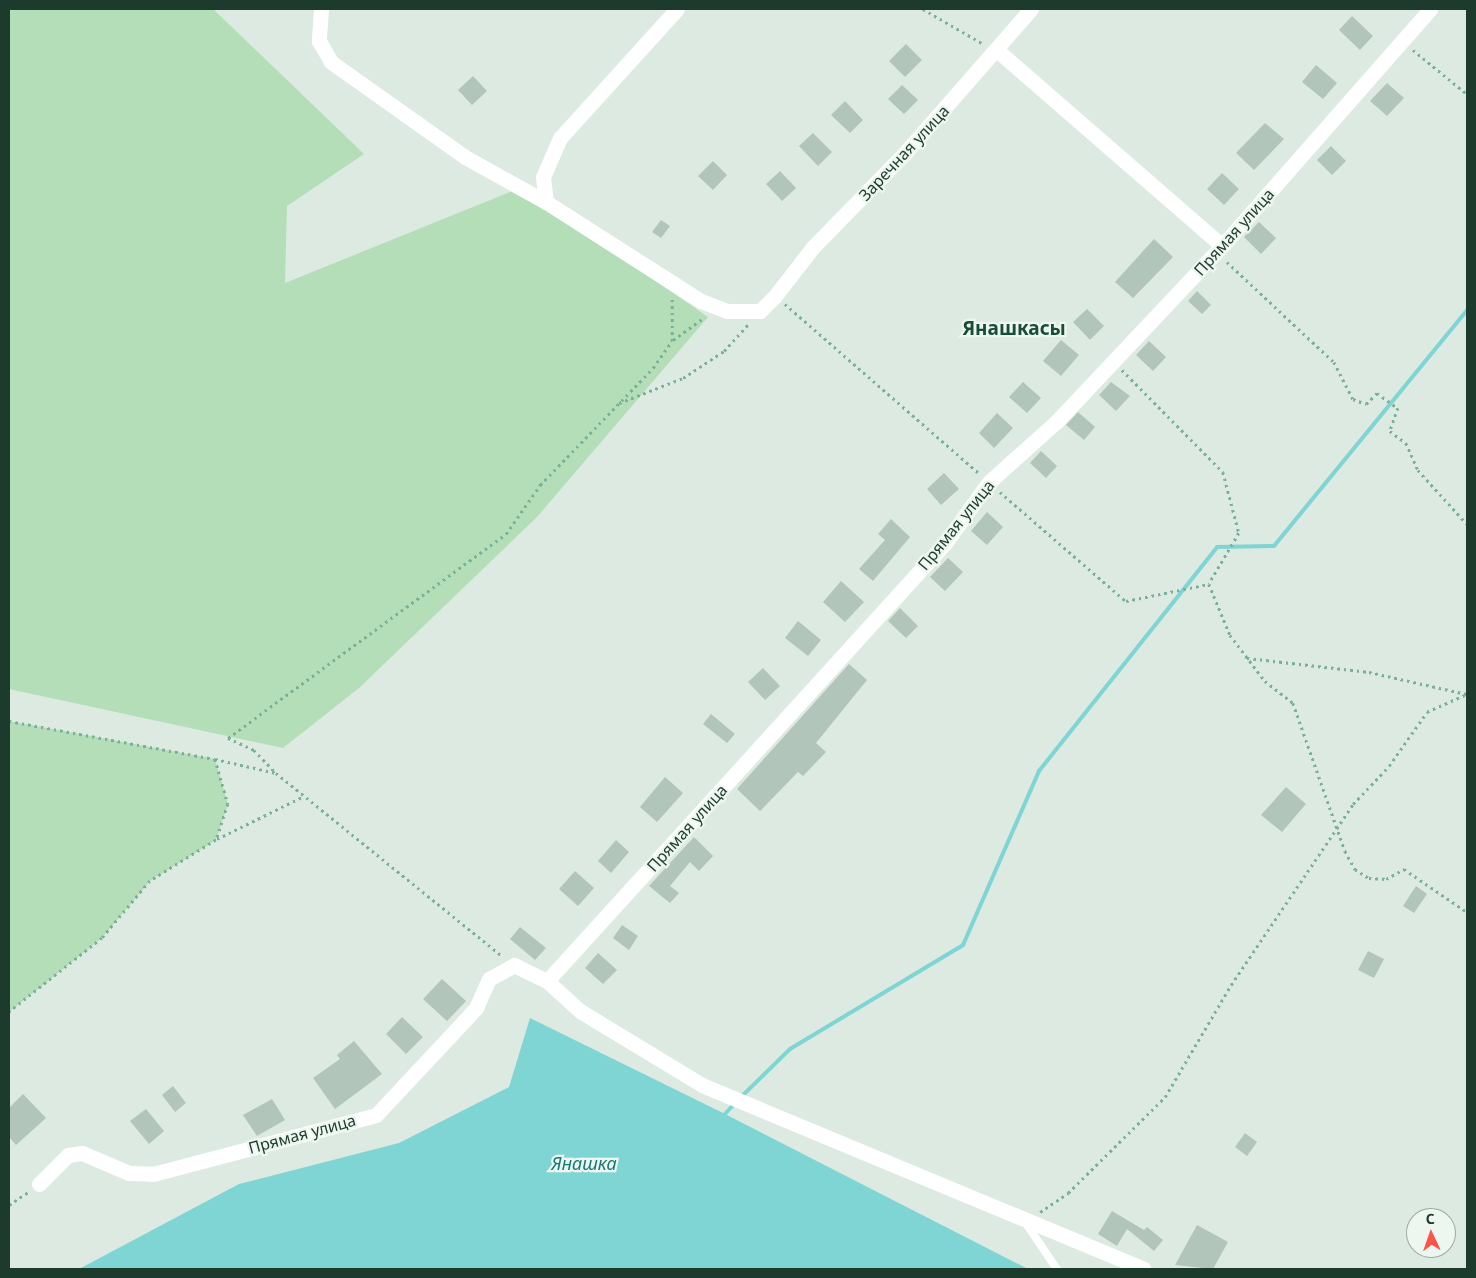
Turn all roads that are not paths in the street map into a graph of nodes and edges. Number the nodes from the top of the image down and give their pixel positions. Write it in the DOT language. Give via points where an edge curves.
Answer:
graph roads {
  1 [pos="321,9"];
  2 [pos="677,9"];
  3 [pos="1031,9"];
  4 [pos="1430,9"];
  5 [pos="998,51"];
  6 [pos="546,202"];
  7 [pos="1219,249"];
  8 [pos="547,981"];
  9 [pos="39,1184"];
  10 [pos="1025,1222"];
  11 [pos="1057,1269"];
  12 [pos="1143,1269"];
  1 -- 6 [label="street" via="320,41 331,62 465,157"];
  2 -- 6 [label="street" via="560,138 543,177"];
  3 -- 5 [label="street, Заречная улица"];
  4 -- 7 [label="street, Прямая улица"];
  5 -- 6 [label="street, Заречная улица" via="813,247 760,311 727,311 701,300"];
  5 -- 7 [label="street"];
  7 -- 8 [label="street, Прямая улица" via="1057,421 989,482 945,542"];
  8 -- 9 [label="street, Прямая улица" via="514,965 489,979 476,1008 376,1115 153,1174 129,1173 82,1153 68,1155"];
  8 -- 10 [label="street" via="580,1011 702,1085"];
  10 -- 11 [label="lane"];
  10 -- 12 [label="street"];
}
